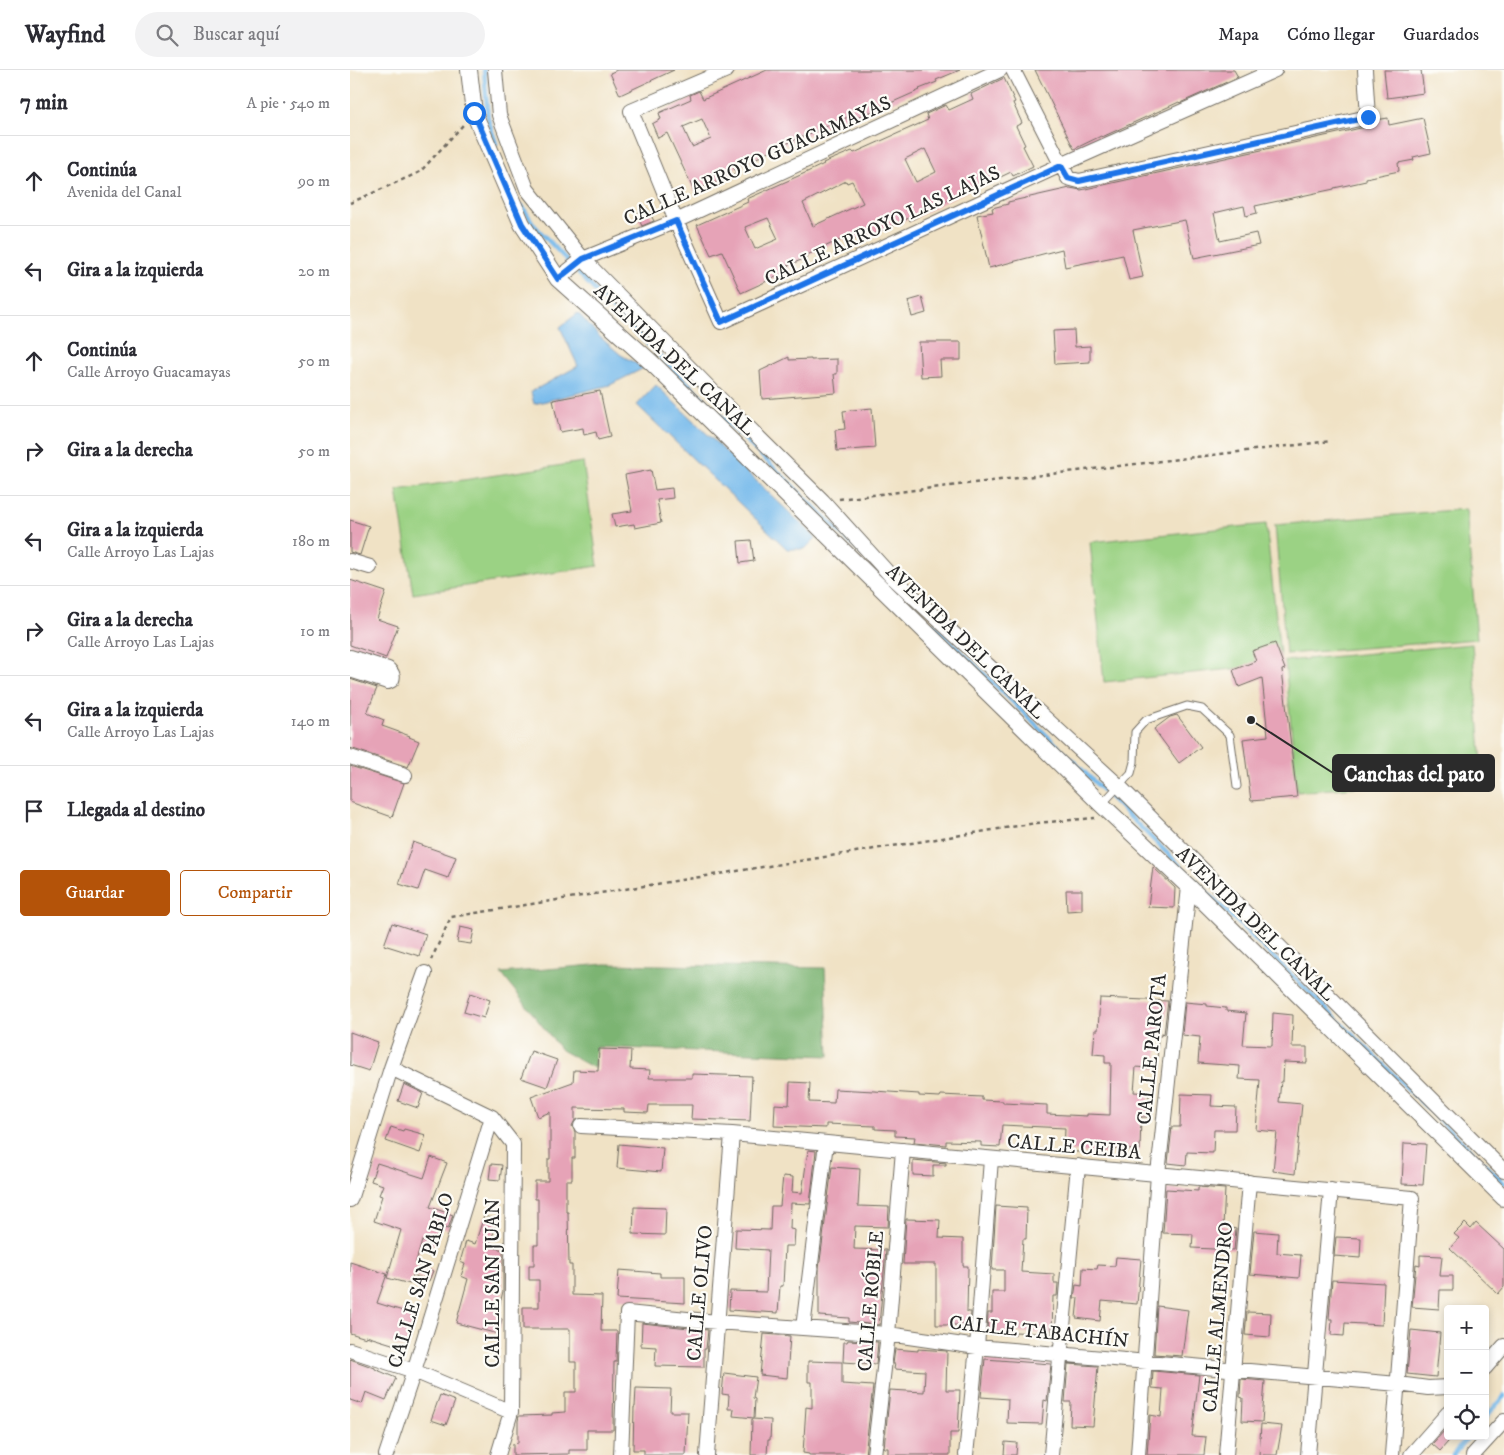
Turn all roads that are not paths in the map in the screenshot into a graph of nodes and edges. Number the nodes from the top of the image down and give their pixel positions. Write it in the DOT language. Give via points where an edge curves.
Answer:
graph roads {
  1 [pos="469,70"];
  2 [pos="495,70"];
  3 [pos="727,70"];
  4 [pos="1000,70"];
  5 [pos="1012,70"];
  6 [pos="1275,70"];
  7 [pos="1365,70"];
  8 [pos="1061,166"];
  9 [pos="676,221"];
  10 [pos="570,269"];
  11 [pos="350,561"];
  12 [pos="370,567"];
  13 [pos="350,657"];
  14 [pos="350,670"];
  15 [pos="350,757"];
  16 [pos="405,774"];
  17 [pos="1237,786"];
  18 [pos="1108,797"];
  19 [pos="1189,887"];
  20 [pos="425,973"];
  21 [pos="391,1068"];
  22 [pos="492,1117"];
  23 [pos="581,1126"];
  24 [pos="732,1134"];
  25 [pos="826,1143"];
  26 [pos="903,1150"];
  27 [pos="991,1158"];
  28 [pos="1078,1166"];
  29 [pos="1504,1171"];
  30 [pos="1158,1174"];
  31 [pos="1249,1182"];
  32 [pos="1331,1190"];
  33 [pos="1504,1198"];
  34 [pos="350,1200"];
  35 [pos="717,1322"];
  36 [pos="803,1328"];
  37 [pos="888,1334"];
  38 [pos="1504,1346"];
  39 [pos="977,1347"];
  40 [pos="350,1350"];
  41 [pos="1060,1354"];
  42 [pos="1144,1362"];
  43 [pos="1489,1363"];
  44 [pos="1233,1369"];
  45 [pos="414,1372"];
  46 [pos="1316,1377"];
  47 [pos="1398,1384"];
  48 [pos="1444,1386"];
  49 [pos="511,1412"];
  50 [pos="1444,1417"];
  51 [pos="1504,1421"];
  52 [pos="386,1455"];
  53 [pos="498,1455"];
  54 [pos="621,1455"];
  55 [pos="707,1455"];
  56 [pos="874,1455"];
  57 [pos="966,1455"];
  58 [pos="1051,1455"];
  59 [pos="1138,1455"];
  60 [pos="1226,1455"];
  61 [pos="1308,1455"];
  62 [pos="1392,1455"];
  63 [pos="1411,1455"];
  64 [pos="1473,1455"];
  1 -- 10 [label="street, AVENIDA DEL CANAL" via="474,113 522,224"];
  2 -- 10 [label="street" via="500,115 527,189"];
  3 -- 9 [label="street" via="631,111"];
  4 -- 9 [label="street, CALLE ARROYO GUACAMAYAS"];
  5 -- 8 [label="street"];
  6 -- 8 [label="street, CALLE ARROYO LAS LAJAS"];
  7 -- 8 [label="street" via="1368,117 1079,181 1068,178"];
  8 -- 9 [label="street, CALLE ARROYO LAS LAJAS" via="721,322"];
  9 -- 10 [label="street, CALLE ARROYO GUACAMAYAS"];
  10 -- 18 [label="street, AVENIDA DEL CANAL" via="659,370"];
  10 -- 18 [label="street" via="734,413"];
  11 -- 12 [label="street"];
  13 -- 14 [label="street" via="388,669 393,676 388,682"];
  15 -- 16 [label="street"];
  17 -- 18 [label="lane" via="1230,735 1202,709 1187,706 1146,720 1135,732 1131,773"];
  18 -- 19 [label="street, AVENIDA DEL CANAL" via="1114,816"];
  18 -- 29 [label="street"];
  19 -- 30 [label="street, CALLE PAROTA"];
  19 -- 33 [label="street, AVENIDA DEL CANAL"];
  20 -- 21 [label="street"];
  21 -- 22 [label="street"];
  21 -- 34 [label="street"];
  22 -- 45 [label="street, CALLE SAN PABLO"];
  22 -- 49 [label="street, CALLE SAN JUAN" via="513,1144"];
  23 -- 24 [label="street, CALLE CEIBA"];
  24 -- 25 [label="street, CALLE CEIBA"];
  24 -- 35 [label="street, CALLE OLIVO"];
  25 -- 26 [label="street, CALLE CEIBA"];
  25 -- 36 [label="street"];
  26 -- 27 [label="street, CALLE CEIBA"];
  26 -- 37 [label="street, CALLE RÓBLE"];
  27 -- 28 [label="street, CALLE CEIBA"];
  27 -- 39 [label="street"];
  28 -- 30 [label="street, CALLE CEIBA"];
  28 -- 41 [label="street"];
  30 -- 31 [label="street, CALLE CEIBA"];
  30 -- 42 [label="street, CALLE PAROTA"];
  31 -- 32 [label="street, CALLE CEIBA"];
  31 -- 44 [label="street, CALLE ALMENDRO"];
  32 -- 46 [label="street"];
  32 -- 47 [label="street, CALLE CEIBA" via="1412,1198"];
  35 -- 36 [label="street, CALLE TABACHÍN"];
  35 -- 54 [label="street, CALLE TABACHÍN" via="627,1313"];
  35 -- 55 [label="street, CALLE OLIVO"];
  36 -- 37 [label="street, CALLE TABACHÍN"];
  37 -- 39 [label="street, CALLE TABACHÍN"];
  37 -- 56 [label="street, CALLE RÓBLE"];
  38 -- 43 [label="street"];
  39 -- 41 [label="street, CALLE TABACHÍN"];
  39 -- 57 [label="street"];
  40 -- 45 [label="street"];
  41 -- 42 [label="street, CALLE TABACHÍN"];
  41 -- 58 [label="street"];
  42 -- 44 [label="street, CALLE TABACHÍN"];
  42 -- 59 [label="street, CALLE PAROTA"];
  44 -- 46 [label="street, CALLE TABACHÍN"];
  44 -- 60 [label="street, CALLE ALMENDRO"];
  45 -- 49 [label="street"];
  45 -- 52 [label="street, CALLE SAN PABLO"];
  46 -- 47 [label="street, CALLE TABACHÍN"];
  46 -- 61 [label="street"];
  47 -- 48 [label="street, CALLE TABACHÍN"];
  47 -- 62 [label="street"];
  49 -- 53 [label="street, CALLE SAN JUAN"];
  50 -- 63 [label="street"];
  51 -- 64 [label="street"];
}
